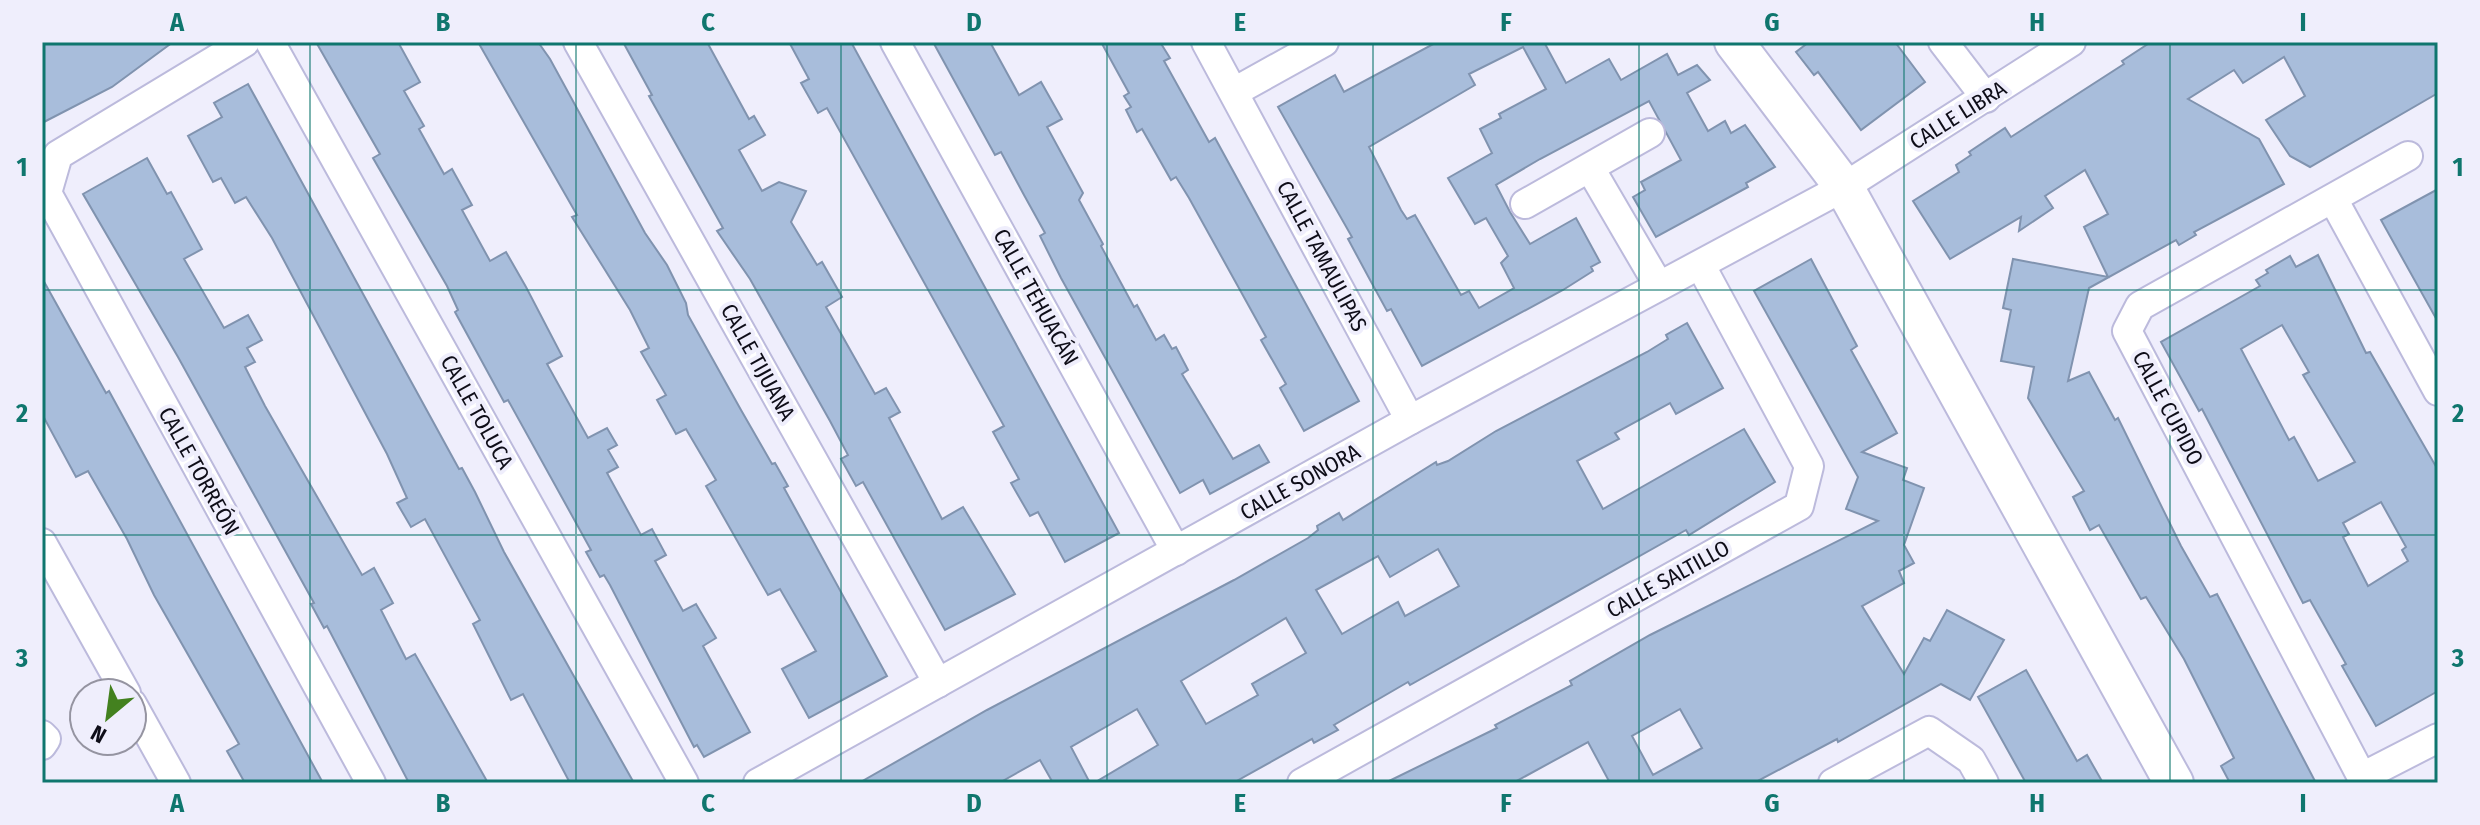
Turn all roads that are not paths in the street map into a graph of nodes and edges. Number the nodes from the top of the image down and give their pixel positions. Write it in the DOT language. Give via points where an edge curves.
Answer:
graph roads {
  1 [pos="245,42"];
  2 [pos="270,42"];
  3 [pos="578,42"];
  4 [pos="895,42"];
  5 [pos="1206,42"];
  6 [pos="1324,42"];
  7 [pos="1734,42"];
  8 [pos="1943,42"];
  9 [pos="2071,42"];
  10 [pos="1234,92"];
  11 [pos="1986,98"];
  12 [pos="1650,133"];
  13 [pos="2408,156"];
  14 [pos="1590,168"];
  15 [pos="1844,187"];
  16 [pos="2333,199"];
  17 [pos="1525,204"];
  18 [pos="1701,266"];
  19 [pos="1659,286"];
  20 [pos="2438,391"];
  21 [pos="1410,420"];
  22 [pos="42,543"];
  23 [pos="1176,551"];
  24 [pos="117,677"];
  25 [pos="938,683"];
  26 [pos="148,733"];
  27 [pos="42,735"];
  28 [pos="2438,738"];
  29 [pos="42,745"];
  30 [pos="2364,780"];
  31 [pos="176,783"];
  32 [pos="371,783"];
  33 [pos="684,783"];
  34 [pos="758,783"];
  35 [pos="1302,783"];
  36 [pos="1833,783"];
  37 [pos="1984,783"];
  38 [pos="2174,783"];
  1 -- 32 [label="street, CALLE TORREÓN" via="58,155 47,193"];
  2 -- 33 [label="street, CALLE TOLUCA"];
  3 -- 25 [label="street, CALLE TIJUANA"];
  4 -- 23 [label="street, CALLE TEHUACÁN"];
  5 -- 10 [label="street, CALLE TAMAULIPAS"];
  6 -- 10 [label="street"];
  7 -- 15 [label="street"];
  8 -- 11 [label="street"];
  9 -- 11 [label="street, CALLE LIBRA"];
  10 -- 21 [label="street, CALLE TAMAULIPAS"];
  11 -- 15 [label="street, CALLE LIBRA"];
  12 -- 14 [label="street"];
  13 -- 16 [label="street, CALLE CUPIDO"];
  14 -- 17 [label="street"];
  14 -- 19 [label="street"];
  15 -- 18 [label="street, CALLE SONORA"];
  15 -- 38 [label="street"];
  16 -- 20 [label="street"];
  16 -- 30 [label="street, CALLE CUPIDO" via="2140,306 2127,331"];
  18 -- 19 [label="street, CALLE SONORA"];
  18 -- 35 [label="street, CALLE SALTILLO" via="1809,466 1799,506"];
  19 -- 21 [label="street, CALLE SONORA"];
  21 -- 23 [label="street, CALLE SONORA"];
  22 -- 24 [label="street"];
  23 -- 25 [label="street, CALLE SONORA"];
  25 -- 34 [label="street, CALLE SONORA"];
  26 -- 31 [label="street"];
  27 -- 29 [label="street"];
  28 -- 30 [label="street"];
  36 -- 37 [label="street" via="1929,731 1971,760"];
}
